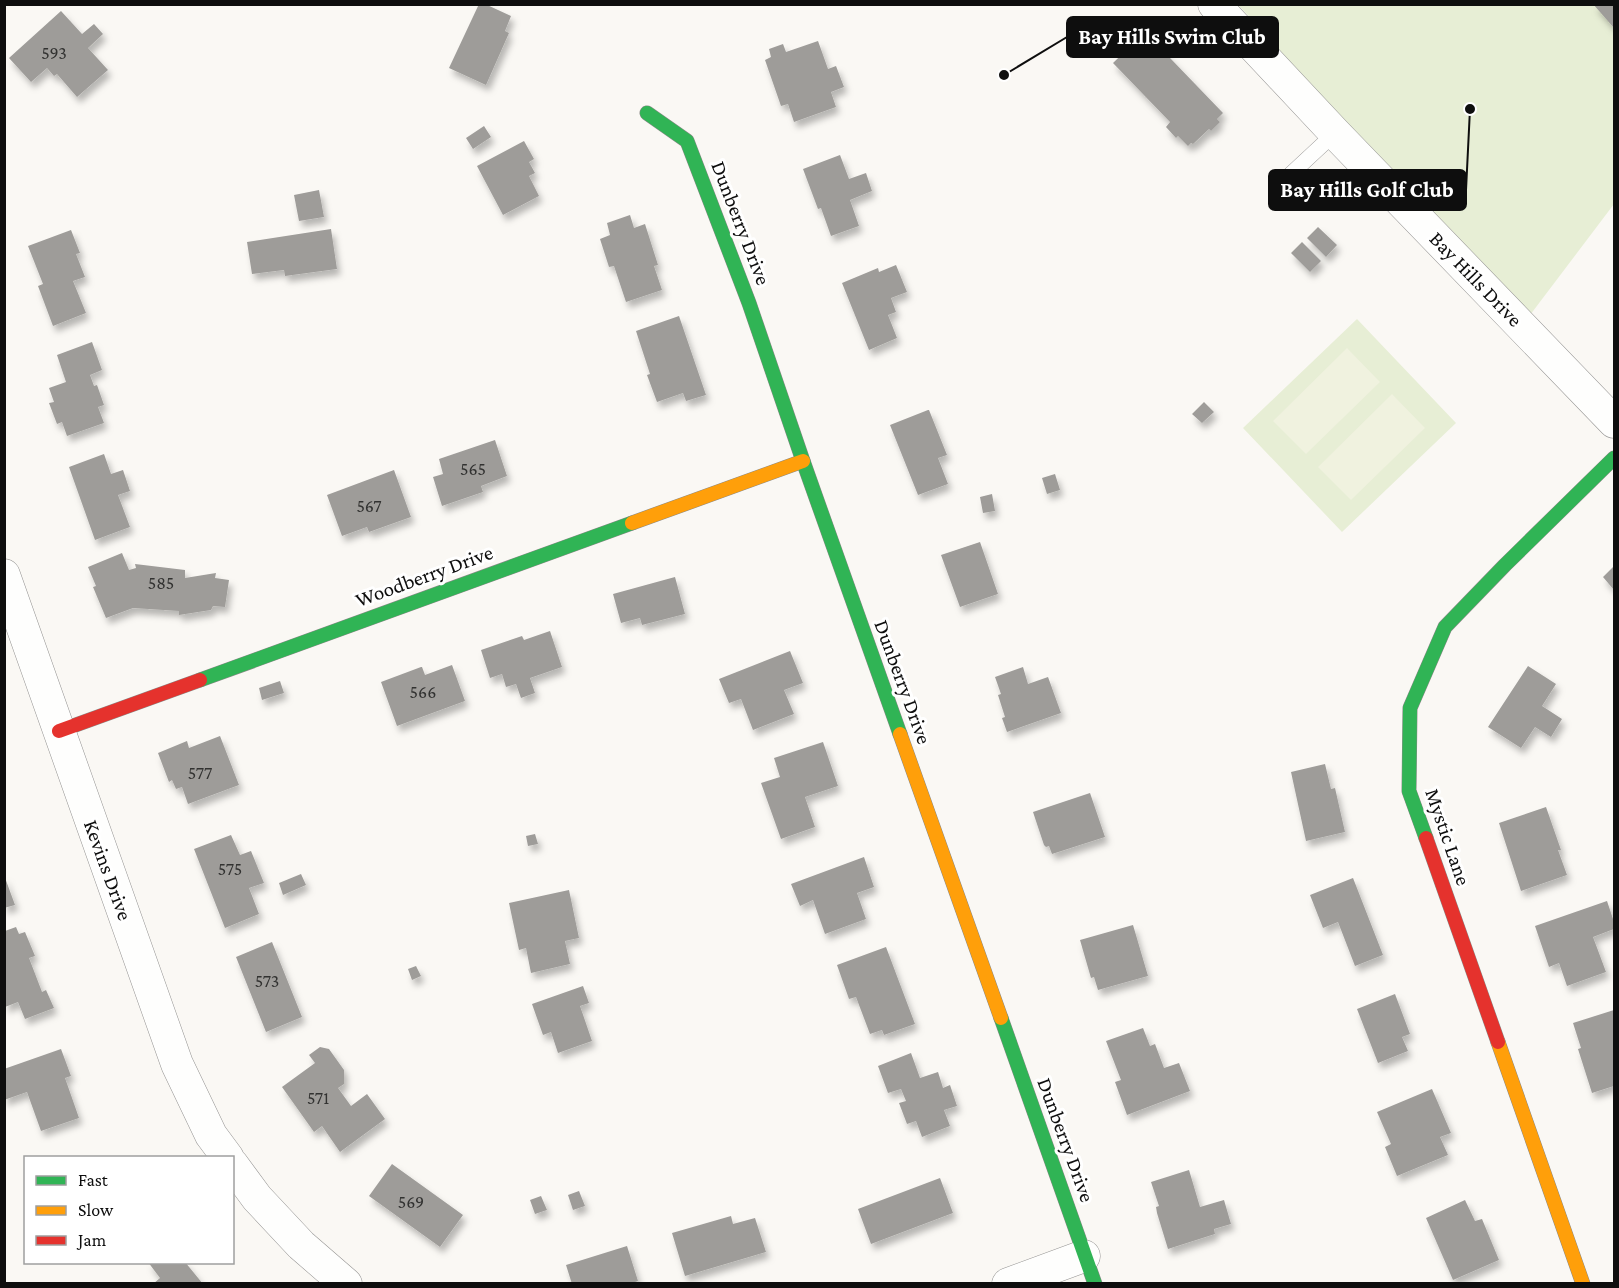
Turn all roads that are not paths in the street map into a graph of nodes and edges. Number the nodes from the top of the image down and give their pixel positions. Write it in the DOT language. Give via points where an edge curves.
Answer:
graph roads {
  1 [pos="1214,4"];
  2 [pos="647,113"];
  3 [pos="1335,133"];
  4 [pos="1278,186"];
  5 [pos="1614,422"];
  6 [pos="1614,458"];
  7 [pos="803,461"];
  8 [pos="4,575"];
  9 [pos="59,730"];
  10 [pos="227,1156"];
  11 [pos="234,1167"];
  12 [pos="1090,1270"];
  13 [pos="346,1284"];
  14 [pos="1008,1284"];
  15 [pos="1583,1284"];
  1 -- 3 [label="street, Bay Hills Drive"];
  2 -- 7 [label="street, Dunberry Drive" via="687,141 749,303"];
  3 -- 4 [label="lane"];
  3 -- 5 [label="street, Bay Hills Drive"];
  6 -- 15 [label="street, Mystic Lane" via="1445,627 1410,708 1409,791"];
  7 -- 9 [label="street, Woodberry Drive"];
  7 -- 12 [label="street, Dunberry Drive"];
  8 -- 9 [label="street, Kevins Drive"];
  9 -- 10 [label="street, Kevins Drive" via="177,1064 211,1135"];
  11 -- 13 [label="street" via="301,1245"];
  12 -- 14 [label="street"];
}
